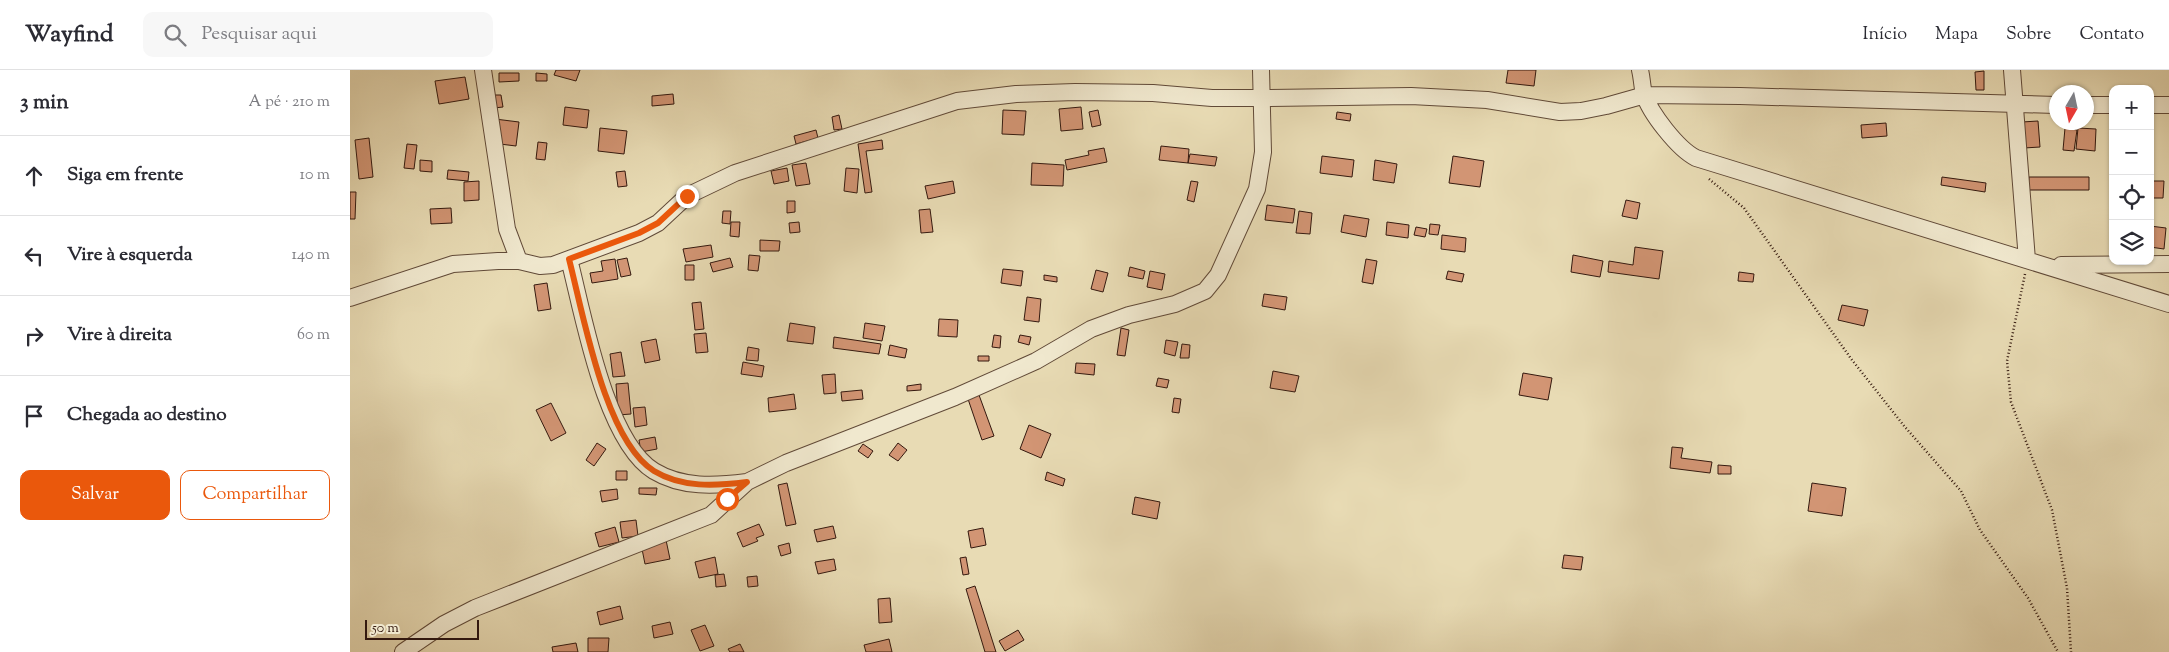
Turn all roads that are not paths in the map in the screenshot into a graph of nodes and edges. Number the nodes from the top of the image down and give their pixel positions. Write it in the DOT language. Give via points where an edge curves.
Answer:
graph roads {
  1 [pos="483,70"];
  2 [pos="1261,70"];
  3 [pos="1640,70"];
  4 [pos="2012,70"];
  5 [pos="1645,95"];
  6 [pos="1263,98"];
  7 [pos="2016,105"];
  8 [pos="2049,105"];
  9 [pos="2094,105"];
  10 [pos="2109,105"];
  11 [pos="2154,105"];
  12 [pos="2169,105"];
  13 [pos="569,259"];
  14 [pos="2028,260"];
  15 [pos="519,261"];
  16 [pos="2169,264"];
  17 [pos="2045,266"];
  18 [pos="350,298"];
  19 [pos="2169,304"];
  20 [pos="747,482"];
  21 [pos="402,652"];
  1 -- 15 [label="street" via="507,229"];
  2 -- 6 [label="street"];
  3 -- 5 [label="street"];
  4 -- 7 [label="street"];
  5 -- 6 [label="street" via="1606,106 1560,112 1487,100 1411,96"];
  5 -- 7 [label="street"];
  5 -- 14 [label="street" via="1662,124 1688,154 1696,158"];
  6 -- 13 [label="street" via="1075,92 957,101 735,174 687,196 658,223"];
  6 -- 20 [label="street" via="1263,152 1257,190 1218,275 1205,291 1175,304 1129,315 1091,330 1036,361 955,397 786,463"];
  7 -- 8 [label="street"];
  7 -- 14 [label="street"];
  9 -- 10 [label="street"];
  11 -- 12 [label="street"];
  13 -- 15 [label="street" via="540,266"];
  13 -- 20 [label="street" via="600,380 624,438 636,456 654,471 677,481 714,486"];
  14 -- 17 [label="street"];
  15 -- 18 [label="street" via="454,264"];
  16 -- 17 [label="street"];
  17 -- 19 [label="street"];
  20 -- 21 [label="street" via="711,515 475,608"];
}
